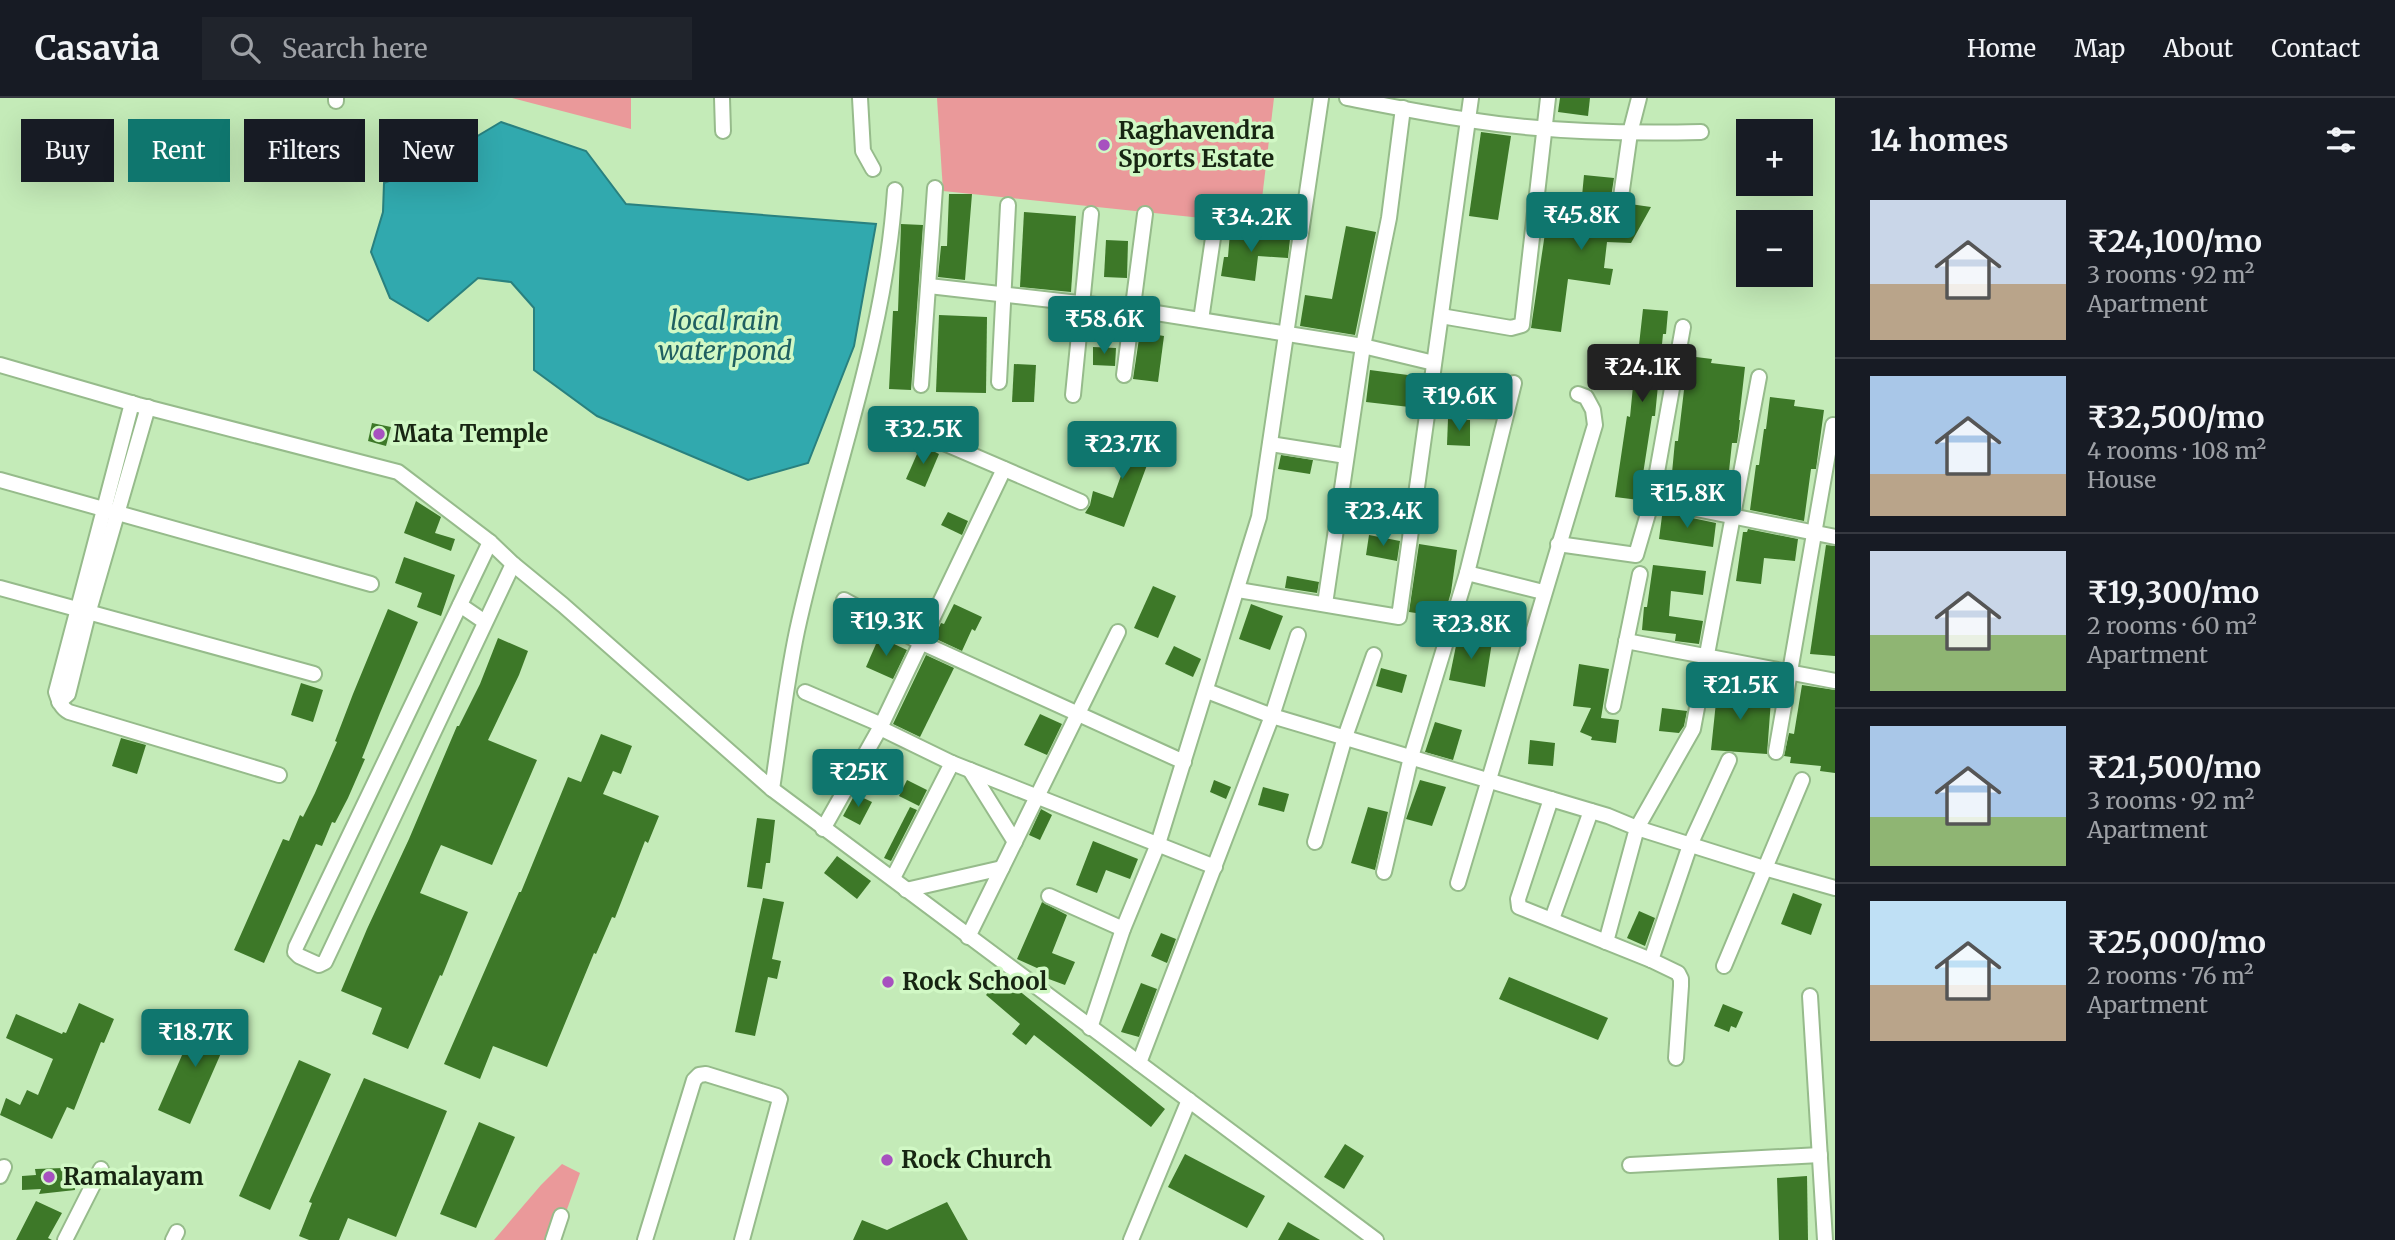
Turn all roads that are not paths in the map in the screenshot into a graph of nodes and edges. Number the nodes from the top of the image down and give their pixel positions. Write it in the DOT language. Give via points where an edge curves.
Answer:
graph roads {
  1 [pos="722,98"];
  2 [pos="860,98"];
  3 [pos="1321,98"];
  4 [pos="1347,98"];
  5 [pos="1471,98"];
  6 [pos="1548,98"];
  7 [pos="1639,98"];
  8 [pos="1403,108"];
  9 [pos="1470,121"];
  10 [pos="1546,129"];
  11 [pos="723,131"];
  12 [pos="1701,132"];
  13 [pos="1630,134"];
  14 [pos="873,169"];
  15 [pos="935,188"];
  16 [pos="895,190"];
  17 [pos="1007,205"];
  18 [pos="1091,214"];
  19 [pos="1145,214"];
  20 [pos="1618,218"];
  21 [pos="1214,231"];
  22 [pos="929,286"];
  23 [pos="1003,295"];
  24 [pos="1082,303"];
  25 [pos="1131,309"];
  26 [pos="1441,316"];
  27 [pos="1202,320"];
  28 [pos="1683,327"];
  29 [pos="1286,335"];
  30 [pos="1363,346"];
  31 [pos="1434,363"];
  32 [pos="0,365"];
  33 [pos="1124,375"];
  34 [pos="1759,377"];
  35 [pos="999,382"];
  36 [pos="1514,383"];
  37 [pos="920,385"];
  38 [pos="1578,394"];
  39 [pos="1073,395"];
  40 [pos="132,403"];
  41 [pos="148,408"];
  42 [pos="1428,409"];
  43 [pos="1506,411"];
  44 [pos="895,422"];
  45 [pos="1833,425"];
  46 [pos="1270,444"];
  47 [pos="1346,456"];
  48 [pos="1004,469"];
  49 [pos="0,480"];
  50 [pos="1652,500"];
  51 [pos="1081,502"];
  52 [pos="111,511"];
  53 [pos="1733,516"];
  54 [pos="1815,532"];
  55 [pos="1835,537"];
  56 [pos="491,542"];
  57 [pos="1558,544"];
  58 [pos="513,564"];
  59 [pos="1467,573"];
  60 [pos="1640,574"];
  61 [pos="371,584"];
  62 [pos="0,588"];
  63 [pos="1238,590"];
  64 [pos="1543,592"];
  65 [pos="844,600"];
  66 [pos="1325,604"];
  67 [pos="460,605"];
  68 [pos="83,612"];
  69 [pos="485,622"];
  70 [pos="1118,632"];
  71 [pos="1298,635"];
  72 [pos="1626,641"];
  73 [pos="920,642"];
  74 [pos="1374,655"];
  75 [pos="1707,656"];
  76 [pos="1790,672"];
  77 [pos="314,674"];
  78 [pos="1835,681"];
  79 [pos="1207,691"];
  80 [pos="805,692"];
  81 [pos="1613,706"];
  82 [pos="1079,714"];
  83 [pos="1272,716"];
  84 [pos="881,727"];
  85 [pos="1345,737"];
  86 [pos="1776,752"];
  87 [pos="1411,757"];
  88 [pos="1729,760"];
  89 [pos="1184,762"];
  90 [pos="953,763"];
  91 [pos="970,770"];
  92 [pos="279,775"];
  93 [pos="1488,780"];
  94 [pos="1802,780"];
  95 [pos="772,789"];
  96 [pos="1037,797"];
  97 [pos="1551,799"];
  98 [pos="1591,811"];
  99 [pos="1637,828"];
  100 [pos="823,829"];
  101 [pos="1015,842"];
  102 [pos="1315,842"];
  103 [pos="1158,844"];
  104 [pos="1690,845"];
  105 [pos="1215,867"];
  106 [pos="1002,868"];
  107 [pos="1764,868"];
  108 [pos="1384,872"];
  109 [pos="893,878"];
  110 [pos="1458,883"];
  111 [pos="1835,888"];
  112 [pos="906,890"];
  113 [pos="1049,896"];
  114 [pos="1552,919"];
  115 [pos="1123,929"];
  116 [pos="968,937"];
  117 [pos="1606,942"];
  118 [pos="1651,960"];
  119 [pos="1724,966"];
  120 [pos="1810,996"];
  121 [pos="1090,1028"];
  122 [pos="1676,1058"];
  123 [pos="1139,1063"];
  124 [pos="1189,1100"];
  125 [pos="1820,1155"];
  126 [pos="1630,1165"];
  127 [pos="101,1169"];
  128 [pos="561,1216"];
  129 [pos="65,1240"];
  130 [pos="553,1240"];
  131 [pos="645,1240"];
  132 [pos="742,1240"];
  133 [pos="1131,1240"];
  134 [pos="1376,1240"];
  135 [pos="1825,1240"];
  1 -- 11 [label="street"];
  2 -- 14 [label="street" via="863,151"];
  3 -- 29 [label="street"];
  4 -- 8 [label="street"];
  5 -- 9 [label="street"];
  6 -- 10 [label="street"];
  7 -- 13 [label="street"];
  8 -- 9 [label="street"];
  8 -- 30 [label="street" via="1389,218"];
  9 -- 10 [label="street"];
  9 -- 26 [label="street"];
  10 -- 13 [label="street"];
  10 -- 26 [label="street" via="1522,325 1511,328"];
  12 -- 13 [label="street"];
  13 -- 20 [label="street"];
  15 -- 22 [label="street"];
  16 -- 95 [label="street" via="877,324 797,632"];
  17 -- 23 [label="street"];
  18 -- 24 [label="street"];
  19 -- 25 [label="street"];
  21 -- 27 [label="street"];
  22 -- 23 [label="street"];
  22 -- 37 [label="street"];
  23 -- 24 [label="street"];
  23 -- 35 [label="street"];
  24 -- 25 [label="street"];
  24 -- 39 [label="street"];
  25 -- 27 [label="street"];
  25 -- 33 [label="street"];
  26 -- 31 [label="street"];
  27 -- 29 [label="street"];
  28 -- 50 [label="street"];
  29 -- 30 [label="street"];
  29 -- 46 [label="street"];
  30 -- 31 [label="street"];
  30 -- 47 [label="street"];
  31 -- 42 [label="street"];
  32 -- 40 [label="street"];
  34 -- 53 [label="street"];
  36 -- 43 [label="street"];
  38 -- 57 [label="street" via="1586,397 1594,425"];
  40 -- 41 [label="street"];
  40 -- 52 [label="street"];
  41 -- 52 [label="street"];
  41 -- 56 [label="street" via="398,472"];
  42 -- 43 [label="street"];
  42 -- 66 [label="street" via="1399,617"];
  43 -- 59 [label="street"];
  44 -- 48 [label="street"];
  45 -- 54 [label="street"];
  46 -- 47 [label="street"];
  46 -- 63 [label="street" via="1259,517"];
  47 -- 66 [label="street"];
  48 -- 51 [label="street"];
  48 -- 73 [label="street"];
  49 -- 52 [label="street"];
  50 -- 53 [label="street"];
  50 -- 57 [label="street" via="1636,555"];
  52 -- 61 [label="street"];
  52 -- 68 [label="street"];
  53 -- 54 [label="street"];
  53 -- 75 [label="street"];
  54 -- 55 [label="street"];
  54 -- 76 [label="street"];
  56 -- 58 [label="street"];
  56 -- 67 [label="street"];
  57 -- 64 [label="street"];
  58 -- 69 [label="street"];
  58 -- 95 [label="street"];
  59 -- 64 [label="street"];
  59 -- 87 [label="street"];
  60 -- 72 [label="street"];
  62 -- 68 [label="street"];
  63 -- 66 [label="street"];
  63 -- 79 [label="street"];
  64 -- 93 [label="street"];
  65 -- 73 [label="street"];
  67 -- 69 [label="street"];
  67 -- 69 [label="street" via="296,947 299,956 319,965 325,962"];
  68 -- 77 [label="street"];
  68 -- 92 [label="street" via="68,694 60,702 63,709"];
  70 -- 82 [label="street"];
  71 -- 83 [label="street"];
  72 -- 75 [label="street"];
  72 -- 81 [label="street"];
  73 -- 82 [label="street"];
  73 -- 84 [label="street"];
  74 -- 85 [label="street"];
  75 -- 76 [label="street"];
  75 -- 99 [label="street" via="1693,729"];
  76 -- 78 [label="street"];
  76 -- 86 [label="street"];
  79 -- 83 [label="street"];
  79 -- 89 [label="street"];
  80 -- 84 [label="street"];
  82 -- 89 [label="street"];
  82 -- 96 [label="street"];
  83 -- 85 [label="street"];
  83 -- 105 [label="street"];
  84 -- 90 [label="street"];
  84 -- 100 [label="street"];
  85 -- 87 [label="street"];
  85 -- 102 [label="street"];
  87 -- 93 [label="street"];
  87 -- 108 [label="street"];
  88 -- 104 [label="street"];
  89 -- 103 [label="street"];
  90 -- 91 [label="street"];
  90 -- 109 [label="street"];
  91 -- 96 [label="street"];
  91 -- 101 [label="street"];
  93 -- 97 [label="street"];
  93 -- 110 [label="street"];
  94 -- 107 [label="street"];
  95 -- 100 [label="street"];
  96 -- 101 [label="street"];
  96 -- 103 [label="street"];
  97 -- 98 [label="street"];
  97 -- 114 [label="street" via="1518,903"];
  98 -- 99 [label="street"];
  98 -- 114 [label="street"];
  99 -- 104 [label="street"];
  99 -- 117 [label="street"];
  100 -- 109 [label="street"];
  101 -- 106 [label="street"];
  103 -- 105 [label="street"];
  103 -- 115 [label="street"];
  104 -- 107 [label="street"];
  104 -- 118 [label="street"];
  105 -- 123 [label="street"];
  106 -- 112 [label="street"];
  106 -- 116 [label="street"];
  107 -- 111 [label="street"];
  107 -- 119 [label="street"];
  109 -- 112 [label="street"];
  112 -- 116 [label="street"];
  113 -- 115 [label="street"];
  114 -- 117 [label="street"];
  115 -- 121 [label="street"];
  116 -- 121 [label="street"];
  117 -- 118 [label="street"];
  118 -- 122 [label="street" via="1681,979"];
  120 -- 125 [label="street"];
  121 -- 123 [label="street"];
  123 -- 124 [label="street"];
  124 -- 133 [label="street"];
  124 -- 134 [label="street"];
  125 -- 126 [label="street"];
  125 -- 135 [label="street"];
  127 -- 129 [label="street"];
  128 -- 130 [label="street"];
  131 -- 132 [label="street" via="694,1080 706,1074 780,1099"];
}
